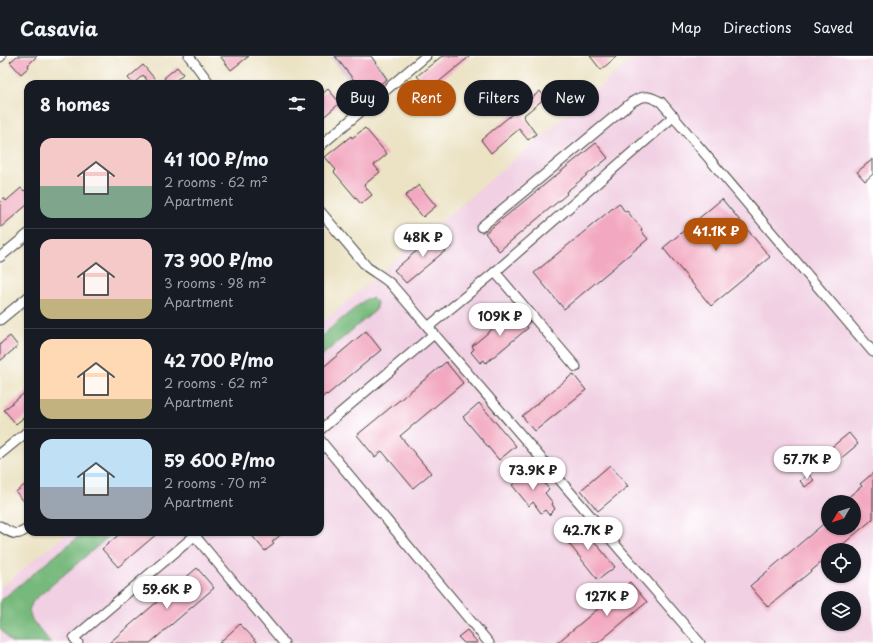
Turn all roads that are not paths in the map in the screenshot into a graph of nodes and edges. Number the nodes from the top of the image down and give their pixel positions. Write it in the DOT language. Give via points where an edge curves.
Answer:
graph roads {
  1 [pos="189,56"];
  2 [pos="426,56"];
  3 [pos="206,80"];
  4 [pos="674,116"];
  5 [pos="324,143"];
  6 [pos="324,216"];
  7 [pos="481,227"];
  8 [pos="24,237"];
  9 [pos="0,257"];
  10 [pos="495,272"];
  11 [pos="24,300"];
  12 [pos="0,320"];
  13 [pos="431,331"];
  14 [pos="873,352"];
  15 [pos="576,367"];
  16 [pos="324,426"];
  17 [pos="24,434"];
  18 [pos="324,445"];
  19 [pos="0,454"];
  20 [pos="0,526"];
  21 [pos="24,531"];
  22 [pos="195,536"];
  23 [pos="199,536"];
  24 [pos="78,643"];
  25 [pos="284,643"];
  26 [pos="489,643"];
  27 [pos="700,643"];
  1 -- 3 [label="street"];
  2 -- 5 [label="street"];
  4 -- 7 [label="street" via="662,102 649,96 640,97"];
  4 -- 10 [label="street"];
  4 -- 14 [label="street"];
  6 -- 13 [label="street" via="367,267 386,279"];
  8 -- 9 [label="street"];
  10 -- 13 [label="street"];
  10 -- 15 [label="street"];
  11 -- 12 [label="street"];
  13 -- 16 [label="street"];
  13 -- 27 [label="street"];
  17 -- 19 [label="street"];
  18 -- 26 [label="street"];
  20 -- 21 [label="street" via="12,534"];
  22 -- 24 [label="street" via="74,638"];
  23 -- 25 [label="street"];
}
